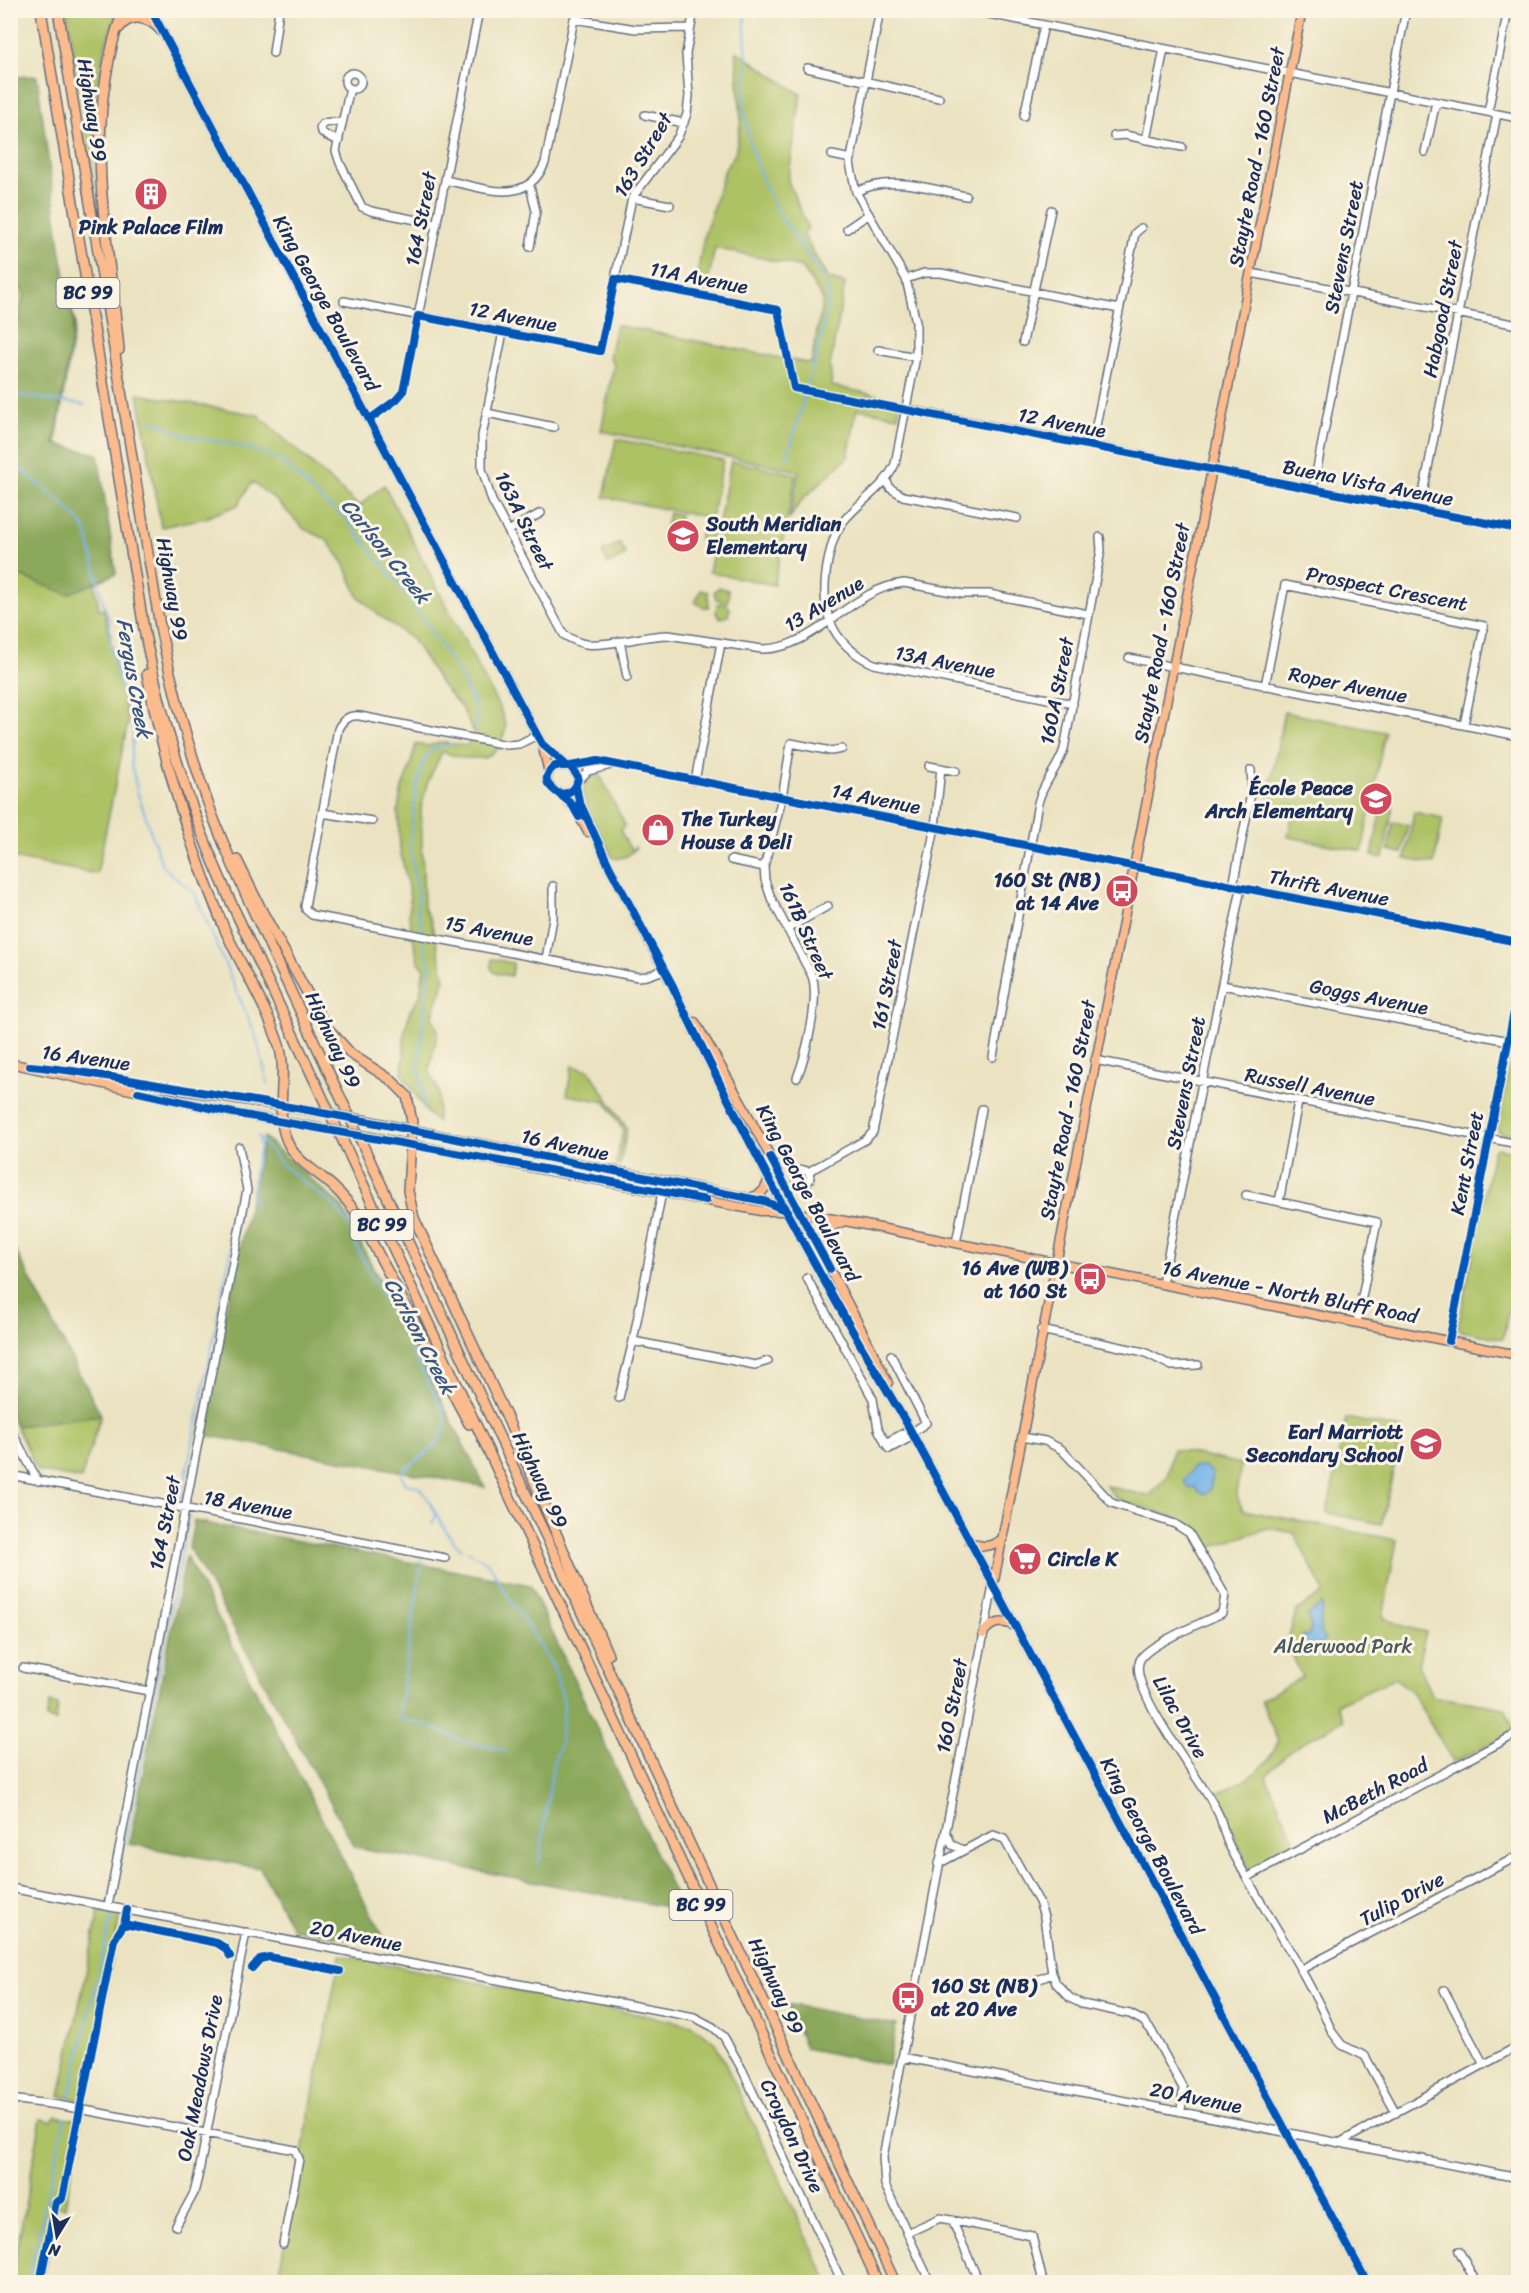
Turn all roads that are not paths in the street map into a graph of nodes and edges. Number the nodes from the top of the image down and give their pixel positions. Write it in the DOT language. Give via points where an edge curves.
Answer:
graph roads {
  1 [pos="41,10"];
  2 [pos="58,10"];
  3 [pos="124,10"];
  4 [pos="151,10"];
  5 [pos="279,10"];
  6 [pos="456,10"];
  7 [pos="694,10"];
  8 [pos="880,10"];
  9 [pos="968,10"];
  10 [pos="1302,10"];
  11 [pos="1406,10"];
  12 [pos="1509,10"];
  13 [pos="478,13"];
  14 [pos="1044,25"];
  15 [pos="690,28"];
  16 [pos="163,33"];
  17 [pos="111,47"];
  18 [pos="1164,49"];
  19 [pos="273,53"];
  20 [pos="807,68"];
  21 [pos="1289,73"];
  22 [pos="866,80"];
  23 [pos="350,88"];
  24 [pos="1390,93"];
  25 [pos="939,98"];
  26 [pos="1436,102"];
  27 [pos="1488,112"];
  28 [pos="1497,114"];
  29 [pos="645,115"];
  30 [pos="1024,117"];
  31 [pos="1518,118"];
  32 [pos="342,123"];
  33 [pos="684,123"];
  34 [pos="1114,136"];
  35 [pos="339,140"];
  36 [pos="1146,140"];
  37 [pos="1182,147"];
  38 [pos="1425,152"];
  39 [pos="832,155"];
  40 [pos="851,159"];
  41 [pos="445,180"];
  42 [pos="530,186"];
  43 [pos="856,192"];
  44 [pos="966,196"];
  45 [pos="632,198"];
  46 [pos="670,205"];
  47 [pos="1052,210"];
  48 [pos="869,214"];
  49 [pos="436,224"];
  50 [pos="847,228"];
  51 [pos="1141,228"];
  52 [pos="530,247"];
  53 [pos="1251,273"];
  54 [pos="615,279"];
  55 [pos="906,279"];
  56 [pos="1033,291"];
  57 [pos="1352,292"];
  58 [pos="344,302"];
  59 [pos="1119,309"];
  60 [pos="777,310"];
  61 [pos="1459,314"];
  62 [pos="418,316"];
  63 [pos="1518,325"];
  64 [pos="503,332"];
  65 [pos="1023,342"];
  66 [pos="878,350"];
  67 [pos="600,351"];
  68 [pos="916,357"];
  69 [pos="906,410"];
  70 [pos="487,413"];
  71 [pos="370,419"];
  72 [pos="126,427"];
  73 [pos="554,427"];
  74 [pos="1092,445"];
  75 [pos="1211,468"];
  76 [pos="886,480"];
  77 [pos="1313,489"];
  78 [pos="1420,509"];
  79 [pos="542,513"];
  80 [pos="1017,518"];
  81 [pos="1518,529"];
  82 [pos="508,531"];
  83 [pos="1100,537"];
  84 [pos="135,575"];
  85 [pos="1088,614"];
  86 [pos="829,620"];
  87 [pos="575,641"];
  88 [pos="620,641"];
  89 [pos="721,643"];
  90 [pos="1129,658"];
  91 [pos="1172,666"];
  92 [pos="627,677"];
  93 [pos="1265,686"];
  94 [pos="1073,705"];
  95 [pos="1464,725"];
  96 [pos="537,735"];
  97 [pos="1518,736"];
  98 [pos="542,744"];
  99 [pos="842,749"];
  100 [pos="567,765"];
  101 [pos="614,765"];
  102 [pos="929,766"];
  103 [pos="941,768"];
  104 [pos="1251,770"];
  105 [pos="956,771"];
  106 [pos="549,773"];
  107 [pos="695,781"];
  108 [pos="201,784"];
  109 [pos="577,784"];
  110 [pos="558,794"];
  111 [pos="782,798"];
  112 [pos="322,813"];
  113 [pos="372,821"];
  114 [pos="935,827"];
  115 [pos="1032,846"];
  116 [pos="731,860"];
  117 [pos="1133,865"];
  118 [pos="764,867"];
  119 [pos="610,868"];
  120 [pos="553,886"];
  121 [pos="1233,886"];
  122 [pos="1241,888"];
  123 [pos="828,906"];
  124 [pos="787,929"];
  125 [pos="1518,942"];
  126 [pos="546,959"];
  127 [pos="664,970"];
  128 [pos="670,981"];
  129 [pos="1222,985"];
  130 [pos="1518,992"];
  131 [pos="1509,1041"];
  132 [pos="993,1057"];
  133 [pos="1095,1060"];
  134 [pos="10,1063"];
  135 [pos="30,1066"];
  136 [pos="796,1078"];
  137 [pos="1202,1083"];
  138 [pos="1298,1102"];
  139 [pos="283,1106"];
  140 [pos="982,1109"];
  141 [pos="282,1122"];
  142 [pos="412,1129"];
  143 [pos="1489,1138"];
  144 [pos="1518,1144"];
  145 [pos="411,1145"];
  146 [pos="239,1147"];
  147 [pos="570,1163"];
  148 [pos="538,1168"];
  149 [pos="808,1172"];
  150 [pos="769,1177"];
  151 [pos="678,1184"];
  152 [pos="662,1192"];
  153 [pos="1246,1195"];
  154 [pos="747,1198"];
  155 [pos="1279,1202"];
  156 [pos="787,1211"];
  157 [pos="800,1213"];
  158 [pos="845,1221"];
  159 [pos="956,1244"];
  160 [pos="819,1248"];
  161 [pos="1055,1263"];
  162 [pos="807,1278"];
  163 [pos="1162,1284"];
  164 [pos="1357,1322"];
  165 [pos="1041,1330"];
  166 [pos="633,1341"];
  167 [pos="1449,1341"];
  168 [pos="891,1355"];
  169 [pos="1518,1355"];
  170 [pos="768,1362"];
  171 [pos="1198,1365"];
  172 [pos="619,1398"];
  173 [pos="10,1428"];
  174 [pos="910,1431"];
  175 [pos="1022,1437"];
  176 [pos="10,1475"];
  177 [pos="38,1481"];
  178 [pos="185,1510"];
  179 [pos="523,1527"];
  180 [pos="1003,1538"];
  181 [pos="969,1540"];
  182 [pos="445,1558"];
  183 [pos="993,1586"];
  184 [pos="1014,1626"];
  185 [pos="983,1634"];
  186 [pos="23,1668"];
  187 [pos="149,1690"];
  188 [pos="1518,1733"];
  189 [pos="644,1746"];
  190 [pos="945,1829"];
  191 [pos="964,1850"];
  192 [pos="1518,1856"];
  193 [pos="938,1864"];
  194 [pos="1248,1877"];
  195 [pos="10,1888"];
  196 [pos="108,1906"];
  197 [pos="246,1932"];
  198 [pos="1300,1970"];
  199 [pos="1052,1974"];
  200 [pos="1018,1988"];
  201 [pos="1444,1990"];
  202 [pos="694,2017"];
  203 [pos="1518,2046"];
  204 [pos="902,2057"];
  205 [pos="1484,2065"];
  206 [pos="10,2099"];
  207 [pos="1181,2112"];
  208 [pos="1396,2113"];
  209 [pos="206,2133"];
  210 [pos="1288,2133"];
  211 [pos="1338,2143"];
  212 [pos="1518,2160"];
  213 [pos="1516,2178"];
  214 [pos="952,2220"];
  215 [pos="176,2226"];
  216 [pos="907,2233"];
  217 [pos="283,2244"];
  218 [pos="1459,2251"];
  219 [pos="842,2283"];
  220 [pos="878,2283"];
  221 [pos="895,2283"];
  222 [pos="930,2283"];
  223 [pos="979,2283"];
  224 [pos="1043,2283"];
  225 [pos="1367,2283"];
  226 [pos="1476,2283"];
  1 -- 84 [label="highway, Highway 99 / BC 99"];
  2 -- 72 [label="highway, Highway 99 / BC 99"];
  3 -- 17 [label="highway"];
  4 -- 16 [label="main road, King George Boulevard"];
  5 -- 19 [label="street"];
  6 -- 13 [label="street"];
  7 -- 15 [label="street, 163 Street"];
  8 -- 22 [label="street"];
  9 -- 14 [label="street"];
  10 -- 21 [label="main road, Stayte Road - 160 Street"];
  11 -- 24 [label="street, Stevens Street"];
  12 -- 27 [label="street"];
  13 -- 41 [label="street, 164 Street"];
  14 -- 18 [label="street"];
  14 -- 30 [label="street"];
  15 -- 33 [label="street, 163 Street" via="686,54 689,96"];
  15 -- 42 [label="street" via="636,29 574,19 545,163"];
  16 -- 17 [label="highway" via="150,21 133,18 119,27"];
  16 -- 71 [label="main road, King George Boulevard"];
  17 -- 72 [label="highway" via="100,117 99,168"];
  18 -- 21 [label="street"];
  18 -- 36 [label="street"];
  20 -- 22 [label="street"];
  21 -- 24 [label="street"];
  21 -- 53 [label="main road, Stayte Road - 160 Street"];
  22 -- 25 [label="street"];
  22 -- 40 [label="street"];
  23 -- 32 [label="street"];
  24 -- 26 [label="street"];
  24 -- 57 [label="street, Stevens Street"];
  26 -- 27 [label="street"];
  26 -- 38 [label="street"];
  27 -- 28 [label="street"];
  28 -- 31 [label="street"];
  28 -- 61 [label="street, Habgood Street"];
  29 -- 33 [label="street"];
  32 -- 35 [label="street"];
  32 -- 35 [label="street" via="328,121 321,127 325,136"];
  33 -- 45 [label="street, 163 Street" via="669,151"];
  34 -- 36 [label="street"];
  35 -- 49 [label="street" via="336,151 340,163 363,207"];
  36 -- 37 [label="street"];
  39 -- 40 [label="street"];
  40 -- 43 [label="street"];
  41 -- 42 [label="street" via="504,191"];
  41 -- 49 [label="street, 164 Street"];
  42 -- 52 [label="street" via="536,211"];
  43 -- 44 [label="street" via="867,186 896,184"];
  43 -- 48 [label="street"];
  45 -- 46 [label="street"];
  45 -- 54 [label="street, 163 Street"];
  47 -- 56 [label="street"];
  48 -- 50 [label="street"];
  48 -- 55 [label="street"];
  49 -- 62 [label="street, 164 Street"];
  51 -- 59 [label="street" via="1135,233"];
  53 -- 57 [label="street"];
  53 -- 75 [label="main road, Stayte Road - 160 Street"];
  54 -- 60 [label="street, 11A Avenue"];
  54 -- 67 [label="street, 163 Street"];
  55 -- 56 [label="street" via="941,273"];
  55 -- 68 [label="street" via="916,322"];
  56 -- 59 [label="street"];
  56 -- 65 [label="street"];
  57 -- 61 [label="street"];
  57 -- 77 [label="street, Stevens Street"];
  58 -- 62 [label="street, 12 Avenue"];
  59 -- 74 [label="street"];
  61 -- 63 [label="street"];
  61 -- 78 [label="street, Habgood Street"];
  62 -- 64 [label="street, 12 Avenue"];
  62 -- 71 [label="street, 164 Street" via="403,392"];
  64 -- 67 [label="street, 12 Avenue"];
  64 -- 70 [label="street, 163A Street"];
  66 -- 68 [label="street"];
  68 -- 69 [label="street"];
  69 -- 74 [label="street, 12 Avenue"];
  69 -- 76 [label="street" via="895,464"];
  70 -- 73 [label="street"];
  70 -- 82 [label="street, 163A Street" via="482,469 489,494"];
  71 -- 96 [label="main road, King George Boulevard"];
  72 -- 108 [label="highway, Highway 99 / BC 99" via="167,660"];
  74 -- 75 [label="street, 12 Avenue"];
  75 -- 77 [label="street, Buena Vista Avenue"];
  75 -- 91 [label="main road, Stayte Road - 160 Street"];
  76 -- 80 [label="street" via="890,488 903,496"];
  76 -- 86 [label="street" via="843,522 834,538 824,586"];
  77 -- 78 [label="street, Buena Vista Avenue"];
  78 -- 81 [label="street, Buena Vista Avenue"];
  79 -- 82 [label="street"];
  82 -- 87 [label="street, 163A Street" via="564,635"];
  83 -- 85 [label="street, 160A Street"];
  84 -- 139 [label="highway" via="147,671 176,792 218,912 277,1039 283,1066"];
  84 -- 179 [label="highway, Highway 99 / BC 99" via="162,711 209,851"];
  85 -- 86 [label="street, 13 Avenue" via="989,594 972,595 904,583 877,591"];
  85 -- 94 [label="street, 160A Street"];
  86 -- 89 [label="street, 13 Avenue" via="775,649"];
  86 -- 94 [label="street, 13A Avenue" via="849,650 874,664"];
  87 -- 88 [label="street, 13 Avenue" via="588,645"];
  88 -- 89 [label="street, 13 Avenue" via="668,635"];
  88 -- 92 [label="street"];
  89 -- 107 [label="street"];
  90 -- 91 [label="street"];
  91 -- 93 [label="street, Roper Avenue"];
  91 -- 117 [label="main road, Stayte Road - 160 Street"];
  93 -- 95 [label="street, Roper Avenue"];
  93 -- 95 [label="street, Prospect Crescent" via="1285,585 1484,626"];
  94 -- 115 [label="street, 160A Street" via="1061,758 1040,793"];
  95 -- 97 [label="street, Roper Avenue"];
  96 -- 98 [label="main road, King George Boulevard"];
  96 -- 112 [label="street" via="507,745 354,716 344,720 339,729"];
  98 -- 100 [label="main road, King George Boulevard"];
  98 -- 106 [label="main road, King George Boulevard"];
  99 -- 111 [label="street, 161B Street" via="831,751 791,743"];
  100 -- 101 [label="street, 14 Avenue" via="598,760"];
  100 -- 106 [label="main road" via="555,766"];
  100 -- 109 [label="main road" via="576,772"];
  101 -- 107 [label="street, 14 Avenue"];
  101 -- 109 [label="street, 14 Avenue" via="588,771"];
  102 -- 103 [label="street"];
  103 -- 105 [label="street"];
  103 -- 114 [label="street, 161 Street"];
  104 -- 121 [label="street" via="1252,788"];
  106 -- 110 [label="main road" via="548,783"];
  107 -- 111 [label="street, 14 Avenue"];
  108 -- 142 [label="highway" via="318,1014 346,1049 403,1090"];
  108 -- 189 [label="highway, Highway 99 / BC 99" via="267,940"];
  109 -- 110 [label="main road" via="568,793"];
  109 -- 119 [label="main road, King George Boulevard" via="579,801"];
  110 -- 119 [label="main road, King George Boulevard" via="570,804"];
  111 -- 114 [label="street, 14 Avenue"];
  111 -- 118 [label="street, 161B Street"];
  112 -- 113 [label="street"];
  112 -- 126 [label="street, 15 Avenue" via="305,906 307,913"];
  114 -- 115 [label="street, 14 Avenue"];
  114 -- 149 [label="street, 161 Street" via="873,1132"];
  115 -- 117 [label="street, 14 Avenue"];
  115 -- 132 [label="street, 160A Street"];
  116 -- 118 [label="street"];
  117 -- 121 [label="street, Thrift Avenue"];
  117 -- 133 [label="main road, Stayte Road - 160 Street"];
  118 -- 124 [label="street, 161B Street" via="768,892"];
  119 -- 127 [label="main road, King George Boulevard"];
  120 -- 126 [label="street" via="553,918"];
  121 -- 122 [label="street, Thrift Avenue"];
  122 -- 125 [label="street, Thrift Avenue"];
  122 -- 129 [label="street, Stevens Street"];
  123 -- 124 [label="street"];
  124 -- 136 [label="street, 161B Street" via="812,976 815,990"];
  126 -- 127 [label="street, 15 Avenue" via="639,977"];
  127 -- 128 [label="main road, King George Boulevard"];
  128 -- 150 [label="main road, King George Boulevard"];
  128 -- 157 [label="main road, King George Boulevard"];
  129 -- 131 [label="street, Goggs Avenue"];
  129 -- 137 [label="street, Stevens Street"];
  130 -- 131 [label="street, Kent Street"];
  131 -- 143 [label="street, Kent Street"];
  133 -- 137 [label="street, Russell Avenue"];
  133 -- 161 [label="main road, Stayte Road - 160 Street"];
  134 -- 135 [label="main road, 16 Avenue"];
  135 -- 139 [label="main road, 16 Avenue"];
  135 -- 141 [label="main road, 16 Avenue"];
  137 -- 138 [label="street, Russell Avenue"];
  137 -- 163 [label="street, Stevens Street"];
  138 -- 143 [label="street, Russell Avenue"];
  138 -- 155 [label="street"];
  139 -- 141 [label="highway"];
  139 -- 142 [label="main road, 16 Avenue, bridge"];
  140 -- 159 [label="street"];
  141 -- 145 [label="main road, 16 Avenue, bridge"];
  141 -- 179 [label="highway" via="295,1155 342,1195 360,1219"];
  142 -- 145 [label="highway"];
  142 -- 147 [label="main road, 16 Avenue"];
  143 -- 144 [label="street, Russell Avenue"];
  143 -- 167 [label="street, Kent Street"];
  145 -- 148 [label="main road, 16 Avenue"];
  145 -- 189 [label="highway" via="407,1183 414,1218 518,1442"];
  146 -- 178 [label="street, 164 Street" via="247,1190"];
  147 -- 148 [label="main road" via="566,1167 547,1164"];
  147 -- 151 [label="main road, 16 Avenue"];
  148 -- 152 [label="main road, 16 Avenue"];
  150 -- 154 [label="main road" via="765,1190"];
  150 -- 156 [label="main road, King George Boulevard"];
  151 -- 152 [label="main road"];
  151 -- 154 [label="main road, 16 Avenue"];
  152 -- 156 [label="main road, 16 Avenue" via="760,1211"];
  152 -- 166 [label="street"];
  153 -- 155 [label="street"];
  154 -- 156 [label="main road, 16 Avenue"];
  155 -- 164 [label="street" via="1377,1222"];
  156 -- 157 [label="main road, 16 Avenue"];
  156 -- 174 [label="main road, King George Boulevard"];
  157 -- 158 [label="main road, 16 Avenue"];
  157 -- 160 [label="main road, King George Boulevard"];
  158 -- 159 [label="main road, 16 Avenue"];
  158 -- 160 [label="main road" via="823,1233"];
  159 -- 161 [label="main road, 16 Avenue"];
  160 -- 174 [label="main road, King George Boulevard"];
  161 -- 163 [label="main road, 16 Avenue - North Bluff Road"];
  161 -- 165 [label="main road, 160 Street"];
  162 -- 174 [label="street" via="873,1400 878,1430 887,1446"];
  163 -- 164 [label="main road, 16 Avenue - North Bluff Road"];
  164 -- 167 [label="main road, 16 Avenue - North Bluff Road"];
  165 -- 171 [label="street" via="1144,1352 1172,1366"];
  165 -- 175 [label="main road, 160 Street"];
  166 -- 170 [label="street" via="755,1365"];
  166 -- 172 [label="street"];
  167 -- 169 [label="main road, 16 Avenue - North Bluff Road"];
  168 -- 174 [label="street" via="926,1423"];
  173 -- 177 [label="street"];
  174 -- 181 [label="main road, King George Boulevard"];
  175 -- 180 [label="main road, 160 Street"];
  175 -- 194 [label="street, Lilac Drive" via="1061,1449 1112,1503 1176,1524 1189,1533 1225,1595 1222,1613 1148,1652 1139,1661 1138,1674 1145,1696 1217,1810 1228,1843"];
  176 -- 177 [label="street, 18 Avenue"];
  177 -- 178 [label="street, 18 Avenue"];
  178 -- 182 [label="street, 18 Avenue"];
  178 -- 187 [label="street, 164 Street"];
  179 -- 220 [label="highway, Highway 99 / BC 99"];
  180 -- 181 [label="main road" via="988,1546"];
  180 -- 183 [label="main road, 160 Street"];
  181 -- 183 [label="main road, King George Boulevard"];
  183 -- 184 [label="main road, King George Boulevard"];
  183 -- 185 [label="street, 160 Street"];
  184 -- 185 [label="main road" via="1004,1622 991,1625"];
  184 -- 210 [label="main road, King George Boulevard"];
  185 -- 190 [label="street, 160 Street"];
  186 -- 187 [label="street"];
  187 -- 196 [label="street, 164 Street"];
  188 -- 194 [label="street, McBeth Road"];
  189 -- 221 [label="highway, Highway 99 / BC 99"];
  190 -- 191 [label="street" via="952,1845"];
  190 -- 193 [label="street, 160 Street"];
  191 -- 193 [label="street"];
  191 -- 199 [label="street" via="993,1835 1004,1839 1039,1902"];
  192 -- 198 [label="street, Tulip Drive"];
  193 -- 204 [label="street, 160 Street"];
  194 -- 198 [label="street, Lilac Drive"];
  195 -- 196 [label="street, 20 Avenue"];
  196 -- 197 [label="street, 20 Avenue"];
  197 -- 202 [label="street, 20 Avenue"];
  197 -- 209 [label="street, Oak Meadows Drive"];
  198 -- 208 [label="street, Lilac Drive" via="1332,2032 1342,2045 1365,2056"];
  199 -- 200 [label="street"];
  199 -- 207 [label="street" via="1063,1991 1082,2004 1130,2014 1151,2030 1183,2088"];
  201 -- 205 [label="street"];
  202 -- 219 [label="street, Croydon Drive" via="724,2037 743,2071"];
  203 -- 205 [label="street"];
  204 -- 207 [label="street, 20 Avenue"];
  204 -- 216 [label="street, 160 Street" via="883,2157 885,2185"];
  205 -- 208 [label="street"];
  206 -- 209 [label="street"];
  207 -- 210 [label="street, 20 Avenue"];
  208 -- 211 [label="street"];
  209 -- 215 [label="street, Oak Meadows Drive" via="194,2193"];
  209 -- 217 [label="street" via="295,2150 299,2158"];
  210 -- 211 [label="street, 20 Avenue"];
  210 -- 225 [label="main road, King George Boulevard"];
  211 -- 213 [label="street, 20 Avenue"];
  212 -- 213 [label="street"];
  214 -- 216 [label="street" via="940,2218"];
  214 -- 223 [label="street"];
  214 -- 224 [label="street" via="1032,2236"];
  216 -- 222 [label="street, 160 Street"];
  218 -- 226 [label="street"];
}
